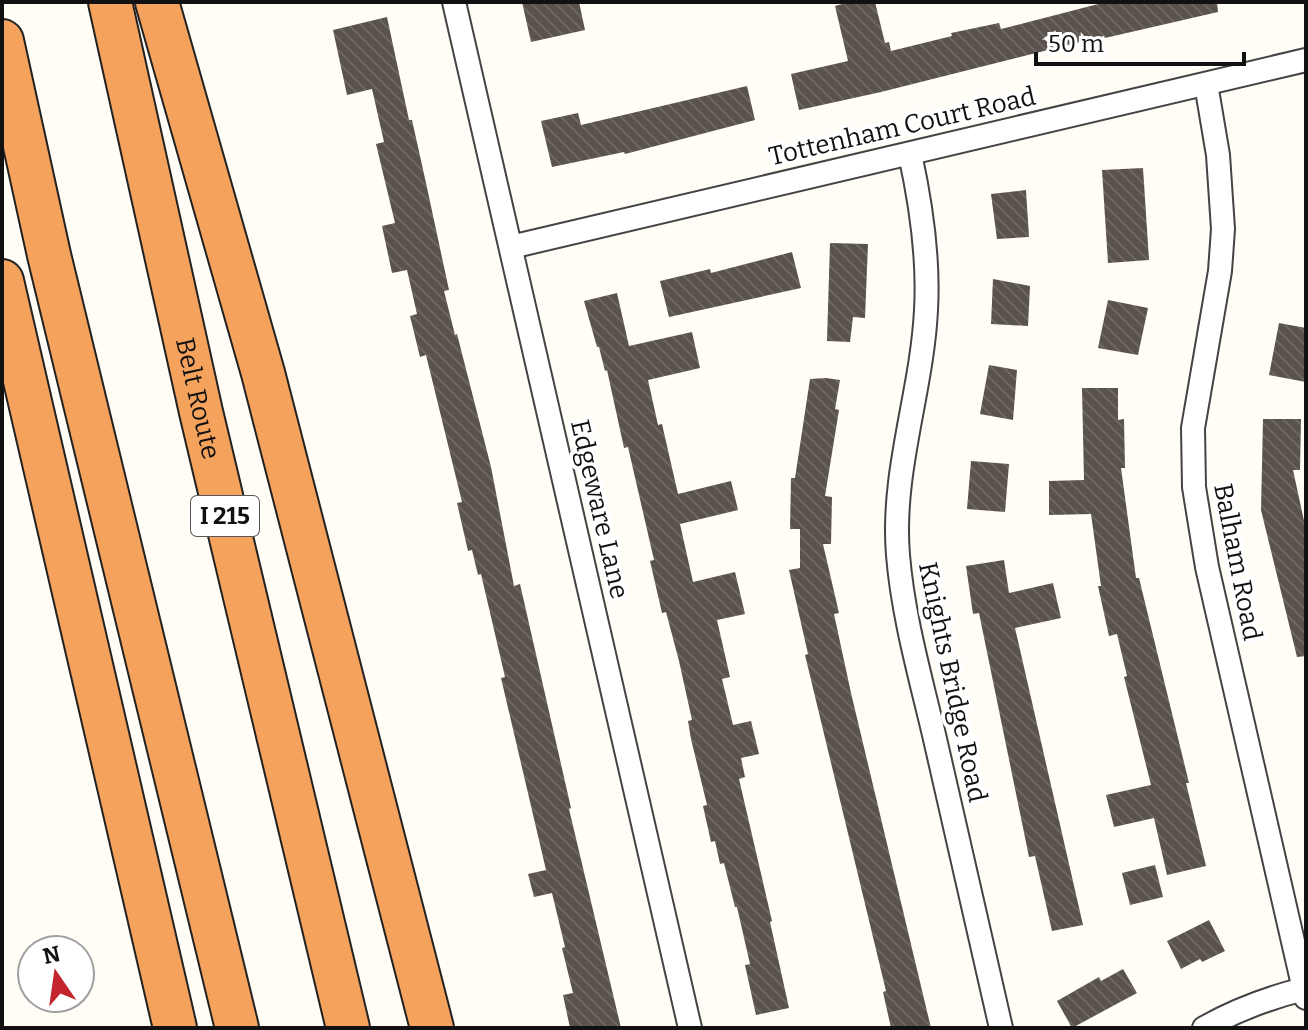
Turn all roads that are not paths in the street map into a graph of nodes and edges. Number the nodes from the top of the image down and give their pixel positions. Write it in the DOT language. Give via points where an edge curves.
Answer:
graph roads {
  1 [pos="110,2"];
  2 [pos="157,2"];
  3 [pos="454,2"];
  4 [pos="2,41"];
  5 [pos="1306,60"];
  6 [pos="1206,84"];
  7 [pos="910,154"];
  8 [pos="511,247"];
  9 [pos="2,281"];
  10 [pos="1305,994"];
  11 [pos="175,1028"];
  12 [pos="237,1028"];
  13 [pos="348,1028"];
  14 [pos="432,1028"];
  15 [pos="690,1028"];
  16 [pos="1001,1028"];
  17 [pos="1204,1028"];
  1 -- 13 [label="highway, Belt Route / I 215" via="201,412"];
  2 -- 14 [label="highway" via="263,373"];
  3 -- 8 [label="street, Edgeware Lane"];
  4 -- 12 [label="highway"];
  5 -- 6 [label="street, Tottenham Court Road"];
  6 -- 7 [label="street, Tottenham Court Road"];
  6 -- 10 [label="street, Balham Road" via="1223,229 1193,428 1194,487 1207,567"];
  7 -- 8 [label="street, Tottenham Court Road"];
  7 -- 16 [label="street, Knights Bridge Road" via="923,231 926,311 900,469 898,556 912,641"];
  8 -- 15 [label="street, Edgeware Lane"];
  9 -- 11 [label="highway"];
  10 -- 17 [label="street" via="1253,1004"];
}
